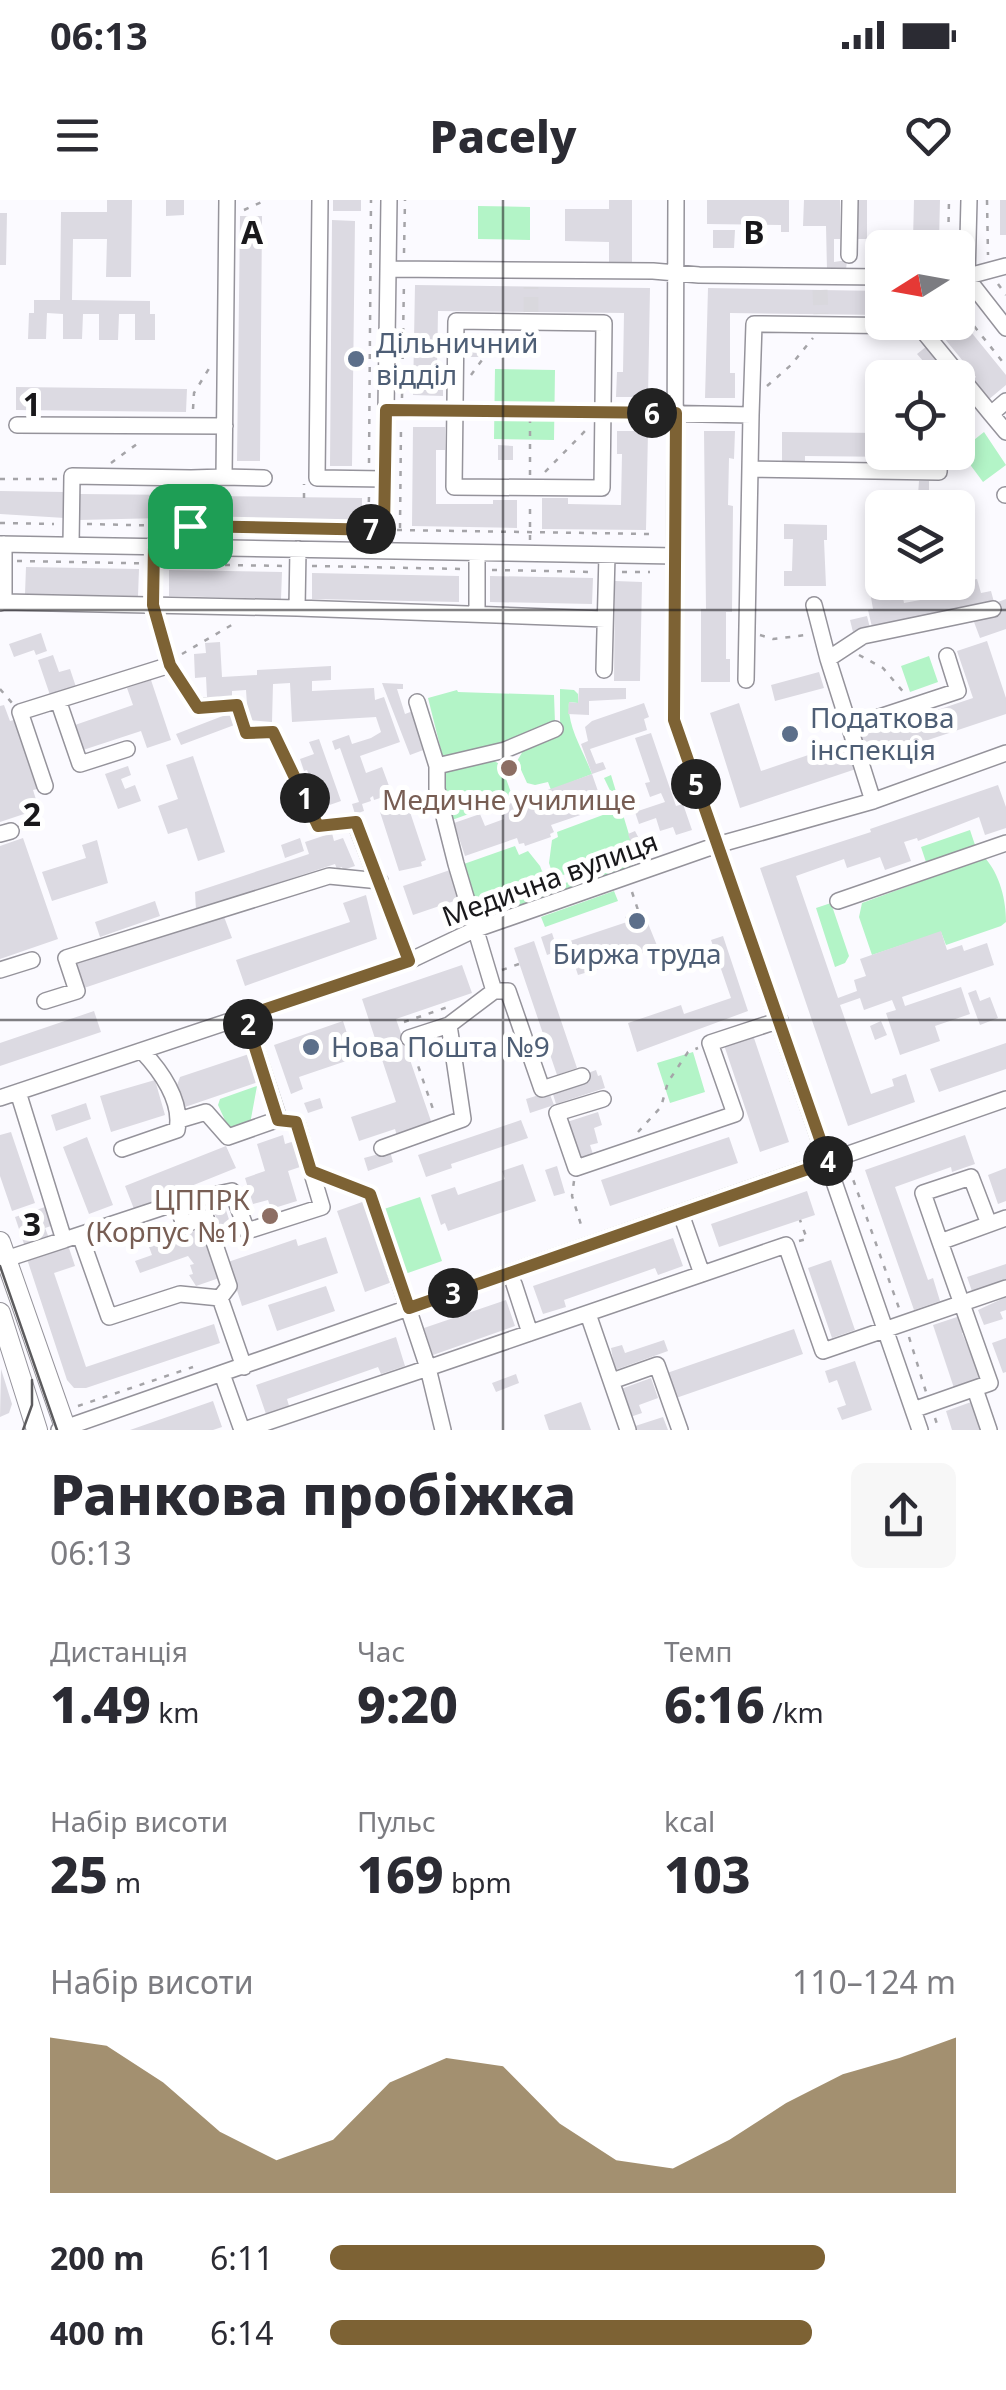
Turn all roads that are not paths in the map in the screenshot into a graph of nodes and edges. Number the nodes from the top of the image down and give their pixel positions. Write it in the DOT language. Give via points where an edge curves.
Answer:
graph roads {
  1 [pos="228,200"];
  2 [pos="320,200"];
  3 [pos="389,200"];
  4 [pos="676,200"];
  5 [pos="850,200"];
  6 [pos="969,200"];
  7 [pos="966,230"];
  8 [pos="849,255"];
  9 [pos="1006,266"];
  10 [pos="396,269"];
  11 [pos="675,272"];
  12 [pos="975,275"];
  13 [pos="865,279"];
  14 [pos="975,293"];
  15 [pos="1006,328"];
  16 [pos="942,360"];
  17 [pos="975,400"];
  18 [pos="1006,401"];
  19 [pos="455,404"];
  20 [pos="394,410"];
  21 [pos="603,412"];
  22 [pos="676,413"];
  23 [pos="991,414"];
  24 [pos="751,416"];
  25 [pos="17,425"];
  26 [pos="225,426"];
  27 [pos="1006,432"];
  28 [pos="750,468"];
  29 [pos="939,470"];
  30 [pos="191,478"];
  31 [pos="224,478"];
  32 [pos="264,478"];
  33 [pos="377,479"];
  34 [pos="71,545"];
  35 [pos="190,547"];
  36 [pos="3,549"];
  37 [pos="384,551"];
  38 [pos="676,556"];
  39 [pos="298,558"];
  40 [pos="477,561"];
  41 [pos="607,563"];
  42 [pos="2,603"];
  43 [pos="814,605"];
  44 [pos="298,608"];
  45 [pos="993,610"];
  46 [pos="477,614"];
  47 [pos="605,619"];
  48 [pos="827,656"];
  49 [pos="947,656"];
  50 [pos="604,670"];
  51 [pos="746,680"];
  52 [pos="58,700"];
  53 [pos="417,702"];
  54 [pos="850,727"];
  55 [pos="555,729"];
  56 [pos="127,750"];
  57 [pos="1003,754"];
  58 [pos="436,766"];
  59 [pos="1006,773"];
  60 [pos="44,786"];
  61 [pos="874,802"];
  62 [pos="1006,842"];
  63 [pos="717,845"];
  64 [pos="380,881"];
  65 [pos="838,902"];
  66 [pos="474,930"];
  67 [pos="32,960"];
  68 [pos="409,961"];
  69 [pos="0,970"];
  70 [pos="492,983"];
  71 [pos="45,1001"];
  72 [pos="245,1016"];
  73 [pos="780,1020"];
  74 [pos="449,1024"];
  75 [pos="407,1030"];
  76 [pos="142,1050"];
  77 [pos="582,1076"];
  78 [pos="18,1092"];
  79 [pos="0,1098"];
  80 [pos="603,1098"];
  81 [pos="1006,1099"];
  82 [pos="179,1120"];
  83 [pos="278,1120"];
  84 [pos="382,1148"];
  85 [pos="122,1149"];
  86 [pos="828,1162"];
  87 [pos="311,1171"];
  88 [pos="200,1198"];
  89 [pos="176,1203"];
  90 [pos="682,1214"];
  91 [pos="206,1218"];
  92 [pos="1006,1218"];
  93 [pos="990,1224"];
  94 [pos="80,1235"];
  95 [pos="64,1240"];
  96 [pos="940,1242"];
  97 [pos="3,1251"];
  98 [pos="702,1274"];
  99 [pos="514,1284"];
  100 [pos="1006,1288"];
  101 [pos="220,1298"];
  102 [pos="962,1304"];
  103 [pos="409,1308"];
  104 [pos="0,1313"];
  105 [pos="588,1314"];
  106 [pos="886,1330"];
  107 [pos="530,1333"];
  108 [pos="244,1367"];
  109 [pos="428,1368"];
  110 [pos="222,1374"];
  111 [pos="612,1381"];
  112 [pos="975,1389"];
  113 [pos="917,1421"];
  114 [pos="64,1429"];
  115 [pos="900,1429"];
  116 [pos="37,1430"];
  117 [pos="243,1430"];
  118 [pos="443,1430"];
  119 [pos="628,1430"];
  120 [pos="680,1430"];
  121 [pos="989,1430"];
  1 -- 26 [label="street"];
  2 -- 33 [label="street" via="311,478"];
  3 -- 10 [label="street"];
  4 -- 11 [label="street"];
  5 -- 8 [label="street"];
  6 -- 7 [label="street"];
  9 -- 12 [label="street"];
  10 -- 11 [label="street" via="532,280"];
  10 -- 20 [label="street"];
  11 -- 13 [label="street" via="820,283"];
  11 -- 22 [label="street"];
  14 -- 15 [label="street"];
  16 -- 24 [label="street" via="919,326 754,324"];
  17 -- 23 [label="street"];
  18 -- 23 [label="street"];
  19 -- 20 [label="street"];
  19 -- 21 [label="street" via="454,486 602,488"];
  19 -- 21 [label="street" via="456,321 531,317 604,323"];
  20 -- 33 [label="street"];
  21 -- 22 [label="street"];
  22 -- 24 [label="street"];
  22 -- 38 [label="street"];
  23 -- 27 [label="street"];
  24 -- 28 [label="street"];
  25 -- 26 [label="street"];
  26 -- 31 [label="street"];
  28 -- 29 [label="street"];
  28 -- 51 [label="street"];
  30 -- 31 [label="street"];
  30 -- 34 [label="street" via="72,476"];
  30 -- 35 [label="street"];
  31 -- 32 [label="street"];
  33 -- 37 [label="street" via="392,530"];
  34 -- 35 [label="street"];
  34 -- 36 [label="street"];
  35 -- 39 [label="street"];
  36 -- 42 [label="street"];
  37 -- 39 [label="street"];
  37 -- 40 [label="street"];
  38 -- 41 [label="street"];
  38 -- 63 [label="street" via="674,720"];
  39 -- 44 [label="street"];
  40 -- 41 [label="street"];
  40 -- 46 [label="street"];
  41 -- 47 [label="street"];
  42 -- 44 [label="street"];
  43 -- 48 [label="street"];
  44 -- 46 [label="street"];
  45 -- 48 [label="street" via="864,636"];
  46 -- 47 [label="street"];
  47 -- 50 [label="street"];
  48 -- 54 [label="street"];
  49 -- 54 [label="street" via="958,691"];
  52 -- 56 [label="street" via="80,764"];
  52 -- 60 [label="street" via="20,712"];
  52 -- 64 [label="street" via="170,665 198,708 237,705 246,733 273,732 318,826 356,822"];
  53 -- 58 [label="street"];
  54 -- 61 [label="street"];
  55 -- 58 [label="street" via="505,750"];
  57 -- 59 [label="street"];
  57 -- 61 [label="street, Медична вулиця"];
  58 -- 66 [label="street"];
  61 -- 63 [label="street, Медична вулиця"];
  62 -- 65 [label="street"];
  63 -- 66 [label="street, Медична вулиця"];
  63 -- 73 [label="street"];
  64 -- 68 [label="street"];
  64 -- 71 [label="street" via="329,876 66,958 77,991"];
  66 -- 68 [label="street, Медична вулиця"];
  66 -- 70 [label="street"];
  67 -- 69 [label="street"];
  68 -- 72 [label="street, Медична вулиця"];
  70 -- 74 [label="street"];
  70 -- 77 [label="street" via="508,991 542,1089"];
  72 -- 76 [label="street, Медична вулиця"];
  72 -- 83 [label="street"];
  73 -- 80 [label="street" via="710,1042 734,1114 576,1168 558,1113"];
  73 -- 86 [label="street"];
  74 -- 75 [label="street"];
  74 -- 84 [label="street" via="463,1119"];
  76 -- 78 [label="street, Медична вулиця"];
  76 -- 82 [label="street" via="163,1073"];
  78 -- 79 [label="street, Медична вулиця"];
  78 -- 95 [label="street"];
  81 -- 86 [label="street"];
  82 -- 83 [label="street" via="206,1112 228,1137"];
  82 -- 85 [label="street" via="177,1130"];
  83 -- 87 [label="street" via="296,1122"];
  86 -- 90 [label="street"];
  86 -- 106 [label="street"];
  87 -- 88 [label="street" via="322,1206 247,1231 232,1191"];
  87 -- 103 [label="street" via="370,1194"];
  88 -- 89 [label="street"];
  88 -- 91 [label="street"];
  89 -- 91 [label="street" via="184,1224"];
  89 -- 94 [label="street"];
  90 -- 98 [label="street"];
  90 -- 103 [label="street"];
  91 -- 101 [label="street" via="229,1286"];
  92 -- 93 [label="street"];
  93 -- 96 [label="street"];
  93 -- 96 [label="street" via="971,1177 923,1193"];
  94 -- 95 [label="street"];
  94 -- 101 [label="street" via="109,1317 180,1294"];
  95 -- 97 [label="street"];
  96 -- 102 [label="street"];
  97 -- 114 [label="main road"];
  98 -- 105 [label="street"];
  98 -- 106 [label="street" via="786,1245 823,1351"];
  99 -- 107 [label="street"];
  100 -- 102 [label="street"];
  101 -- 108 [label="street"];
  102 -- 106 [label="street"];
  102 -- 112 [label="street" via="990,1383"];
  103 -- 108 [label="street"];
  103 -- 109 [label="street"];
  104 -- 116 [label="main road"];
  105 -- 107 [label="street"];
  105 -- 111 [label="street"];
  106 -- 113 [label="street"];
  107 -- 109 [label="street"];
  108 -- 110 [label="street"];
  109 -- 117 [label="street"];
  109 -- 118 [label="street"];
  110 -- 114 [label="street"];
  110 -- 117 [label="street"];
  111 -- 119 [label="street"];
  111 -- 120 [label="street" via="657,1365"];
  112 -- 113 [label="street" via="930,1404"];
  112 -- 121 [label="street"];
  113 -- 115 [label="street"];
}
